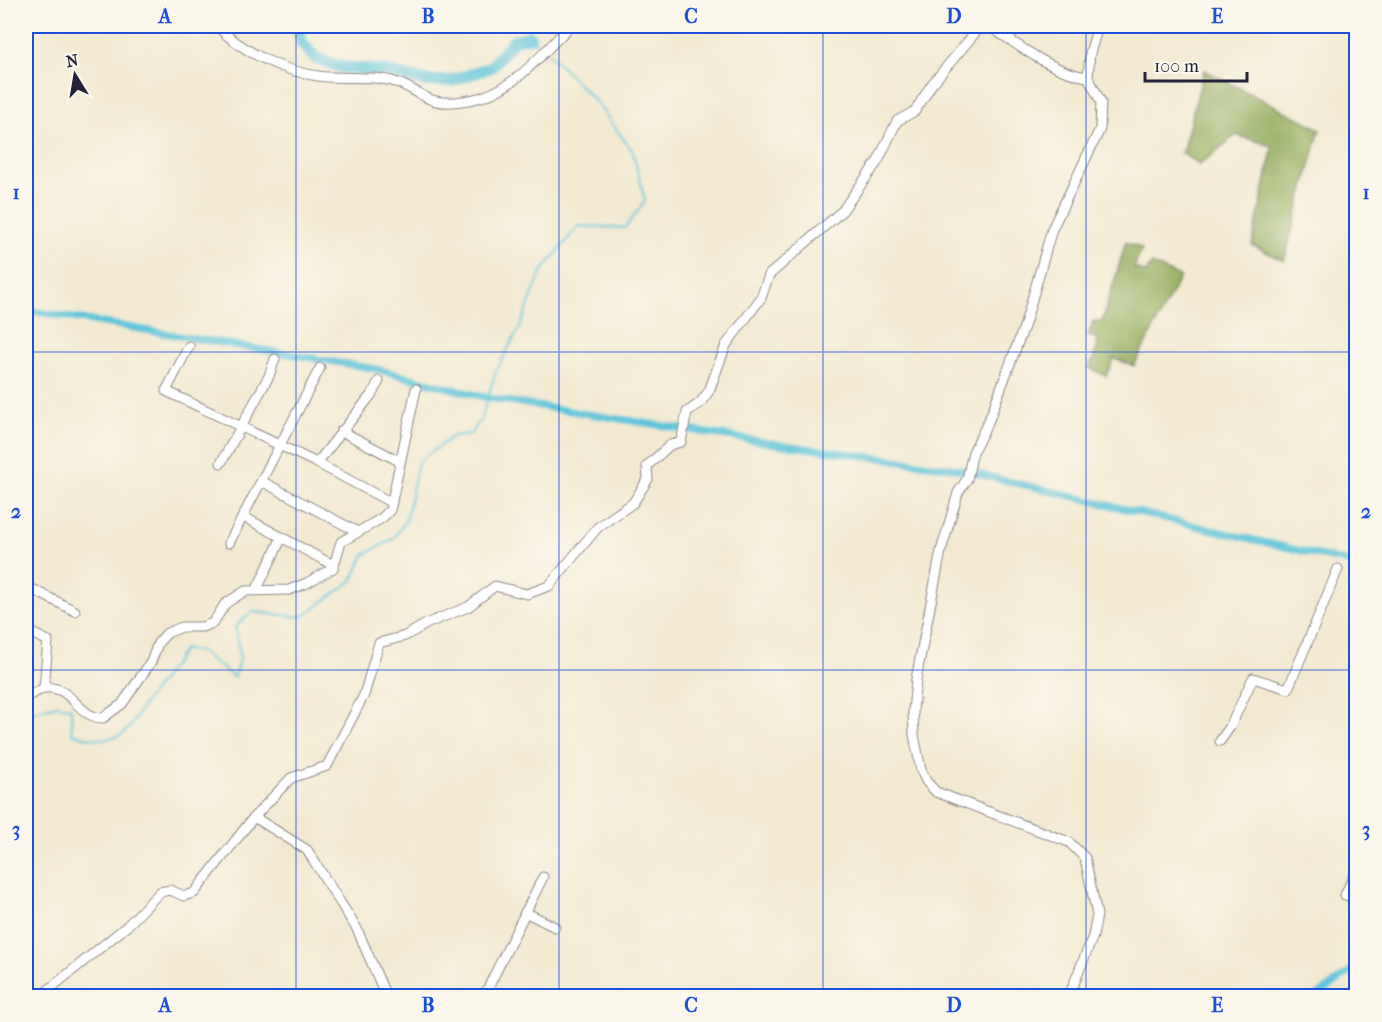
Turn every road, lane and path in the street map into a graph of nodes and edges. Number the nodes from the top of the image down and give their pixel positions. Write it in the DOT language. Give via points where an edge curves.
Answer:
graph roads {
  1 [pos="217,26"];
  2 [pos="570,26"];
  3 [pos="981,26"];
  4 [pos="989,26"];
  5 [pos="1098,26"];
  6 [pos="1088,76"];
  7 [pos="189,346"];
  8 [pos="275,359"];
  9 [pos="320,368"];
  10 [pos="379,381"];
  11 [pos="416,389"];
  12 [pos="242,428"];
  13 [pos="341,431"];
  14 [pos="282,446"];
  15 [pos="399,461"];
  16 [pos="221,463"];
  17 [pos="317,463"];
  18 [pos="263,482"];
  19 [pos="393,503"];
  20 [pos="244,517"];
  21 [pos="356,531"];
  22 [pos="282,537"];
  23 [pos="229,543"];
  24 [pos="333,565"];
  25 [pos="1338,569"];
  26 [pos="26,586"];
  27 [pos="257,589"];
  28 [pos="75,611"];
  29 [pos="26,630"];
  30 [pos="44,688"];
  31 [pos="26,697"];
  32 [pos="1220,741"];
  33 [pos="254,817"];
  34 [pos="1356,871"];
  35 [pos="543,877"];
  36 [pos="1356,898"];
  37 [pos="525,912"];
  38 [pos="555,927"];
  39 [pos="41,996"];
  40 [pos="386,996"];
  41 [pos="484,996"];
  42 [pos="1069,996"];
  1 -- 2 [label="street" via="252,53 294,70 317,76 383,79 443,103 493,93 516,78"];
  3 -- 33 [label="street" via="938,76 915,111 897,121 878,161 842,211 770,275 761,298 726,345 709,391 687,412 681,442 670,445 647,466 648,479 633,503 598,527 549,586 527,594 495,586 468,607 428,622 405,636 379,643 364,695 330,762 320,769 294,775"];
  4 -- 6 [label="street" via="1042,59 1070,73"];
  5 -- 6 [label="street"];
  6 -- 42 [label="street" via="1101,102 1100,129 1052,229 1025,324 972,455 967,479 958,493 940,551 913,712 917,751 926,781 936,792 1070,842 1082,853 1097,915 1093,936"];
  7 -- 12 [label="street" via="166,391"];
  8 -- 12 [label="street"];
  9 -- 14 [label="street"];
  10 -- 13 [label="street"];
  11 -- 15 [label="street"];
  12 -- 14 [label="street"];
  12 -- 16 [label="street"];
  13 -- 15 [label="street"];
  13 -- 17 [label="street"];
  14 -- 17 [label="street"];
  14 -- 18 [label="street"];
  15 -- 19 [label="street"];
  17 -- 19 [label="street"];
  18 -- 20 [label="street"];
  18 -- 21 [label="street"];
  19 -- 21 [label="street" via="382,518"];
  20 -- 22 [label="street"];
  20 -- 23 [label="street"];
  21 -- 24 [label="street" via="341,542"];
  22 -- 24 [label="street"];
  22 -- 27 [label="street"];
  24 -- 27 [label="street" via="320,576 289,590"];
  25 -- 32 [label="street" via="1288,689 1253,678"];
  26 -- 28 [label="street"];
  27 -- 30 [label="street" via="235,596 213,623 167,633 135,686 111,715 90,717 64,691"];
  29 -- 30 [label="street" via="48,641"];
  30 -- 31 [label="street"];
  33 -- 39 [label="street" via="194,893 184,896 170,890 160,892 127,926"];
  33 -- 40 [label="street" via="307,850 357,929"];
  34 -- 36 [label="street" via="1345,895"];
  35 -- 37 [label="street"];
  37 -- 38 [label="street"];
  37 -- 41 [label="street"];
}
